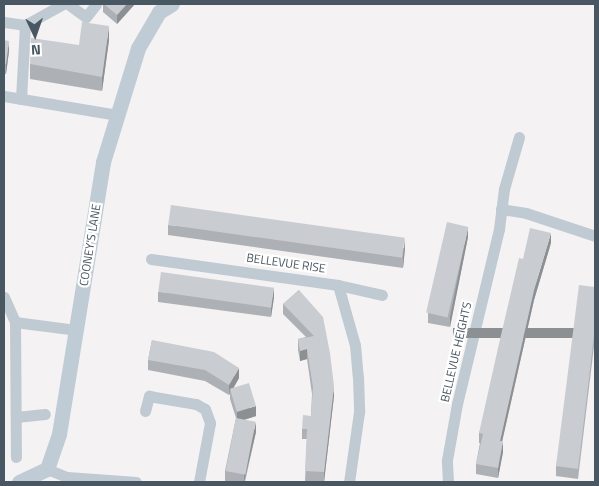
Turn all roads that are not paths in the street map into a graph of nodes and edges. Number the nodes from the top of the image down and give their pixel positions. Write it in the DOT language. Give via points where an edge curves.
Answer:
graph roads {
  1 [pos="64,4"];
  2 [pos="68,4"];
  3 [pos="96,4"];
  4 [pos="172,4"];
  5 [pos="4,22"];
  6 [pos="25,25"];
  7 [pos="4,96"];
  8 [pos="21,99"];
  9 [pos="117,115"];
  10 [pos="519,137"];
  11 [pos="501,209"];
  12 [pos="595,236"];
  13 [pos="151,259"];
  14 [pos="338,285"];
  15 [pos="382,295"];
  16 [pos="4,297"];
  17 [pos="15,322"];
  18 [pos="77,330"];
  19 [pos="145,411"];
  20 [pos="45,414"];
  21 [pos="16,417"];
  22 [pos="16,457"];
  23 [pos="47,469"];
  24 [pos="19,482"];
  25 [pos="131,482"];
  26 [pos="199,482"];
  27 [pos="349,482"];
  28 [pos="448,482"];
  1 -- 6 [label="street"];
  2 -- 3 [label="street" via="86,17"];
  4 -- 9 [label="street, COONEY'S LANE" via="159,12 138,48"];
  5 -- 6 [label="street"];
  6 -- 8 [label="street"];
  7 -- 8 [label="street"];
  8 -- 9 [label="street"];
  9 -- 18 [label="street, COONEY'S LANE" via="103,162"];
  10 -- 11 [label="street, BELLEVUE HEIGHTS"];
  11 -- 12 [label="street" via="526,213"];
  11 -- 28 [label="street, BELLEVUE HEIGHTS" via="457,404 447,460"];
  13 -- 14 [label="street, BELLEVUE RISE"];
  14 -- 15 [label="street"];
  14 -- 27 [label="street, BELLEVUE RISE" via="355,345 358,377 359,412"];
  16 -- 17 [label="street"];
  17 -- 18 [label="street"];
  17 -- 21 [label="street"];
  18 -- 23 [label="street, COONEY'S LANE" via="59,434"];
  19 -- 26 [label="street" via="150,396 196,404 205,409 210,423"];
  20 -- 21 [label="street"];
  21 -- 22 [label="street"];
  23 -- 24 [label="street"];
  23 -- 25 [label="street" via="67,477"];
}
